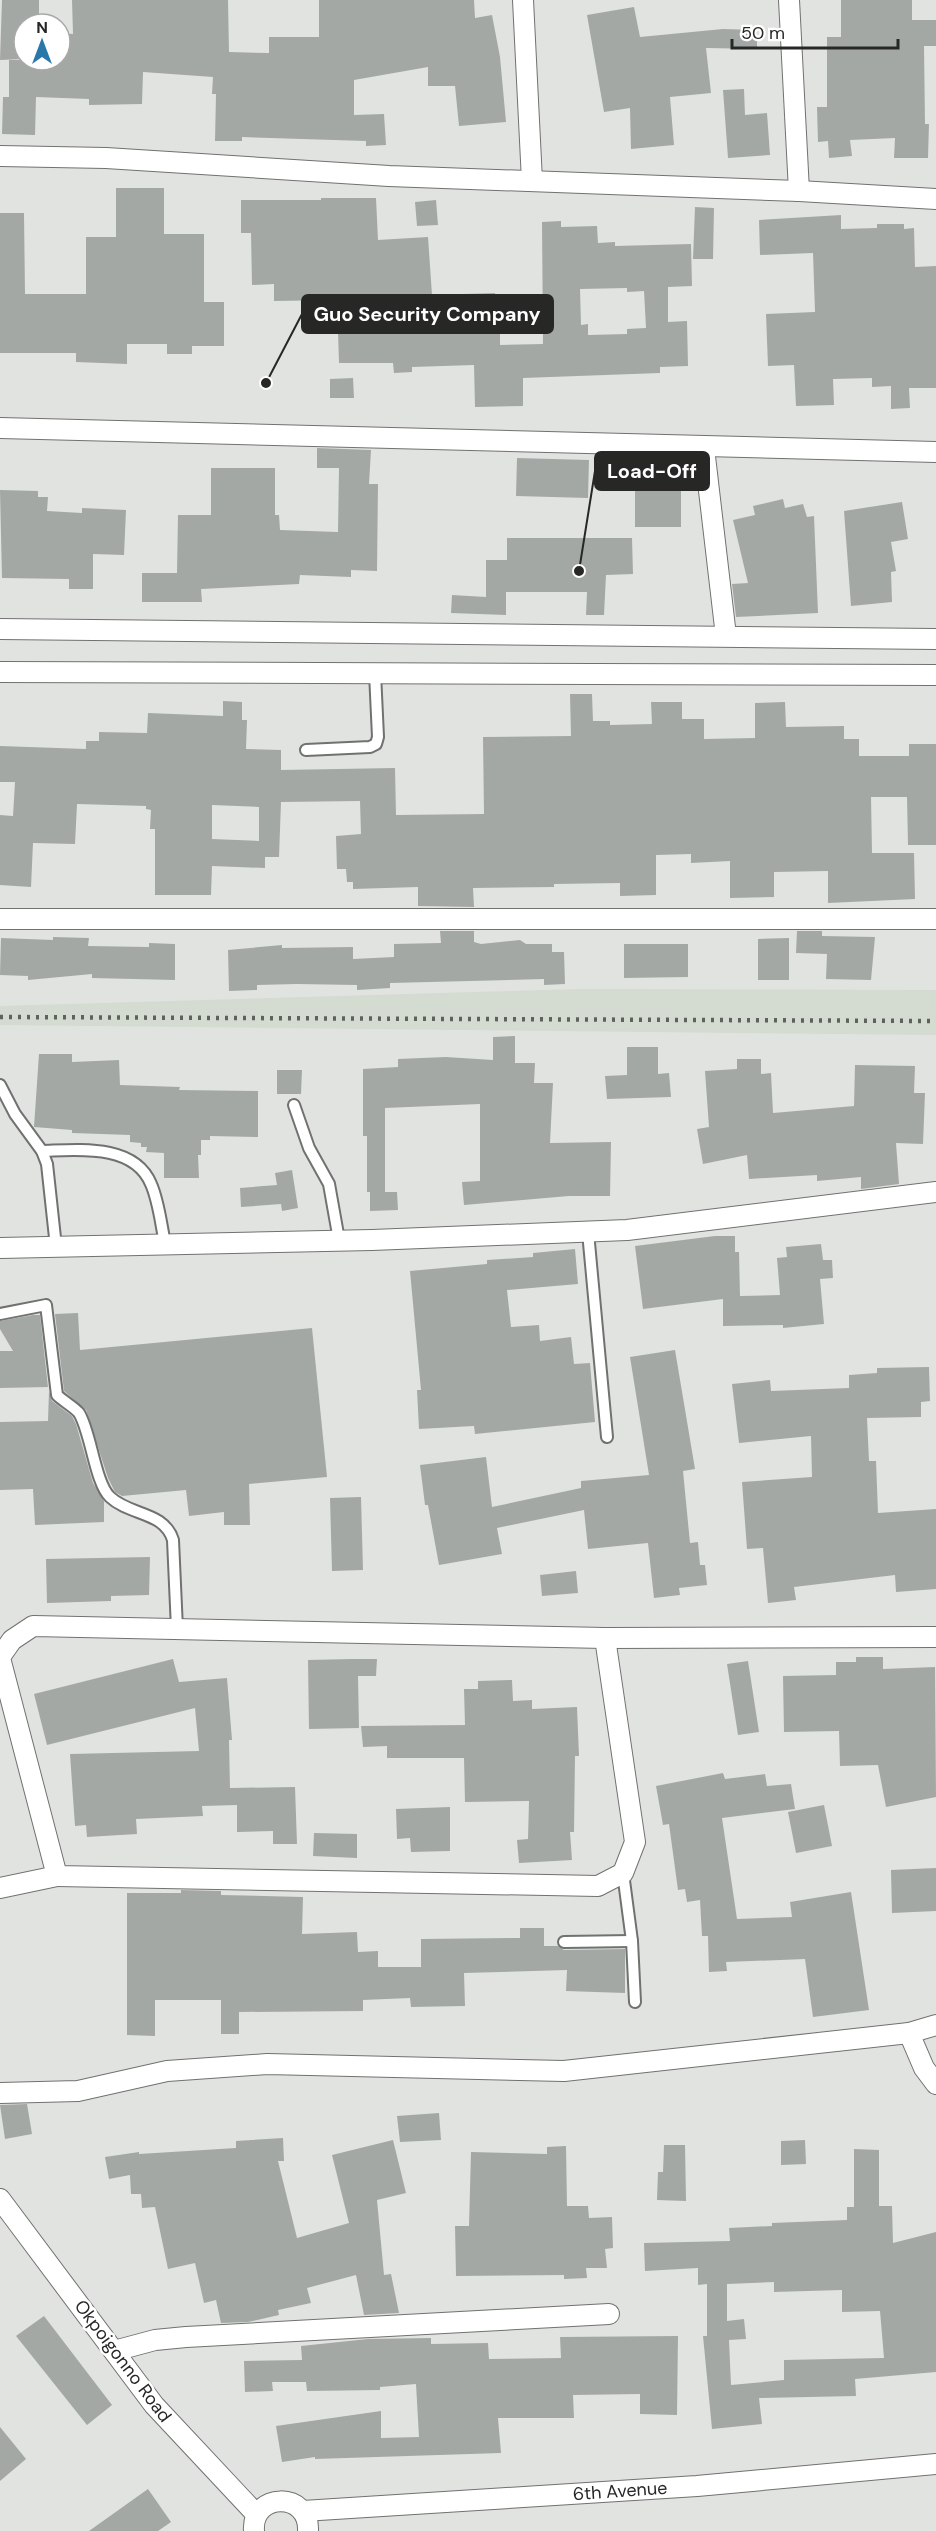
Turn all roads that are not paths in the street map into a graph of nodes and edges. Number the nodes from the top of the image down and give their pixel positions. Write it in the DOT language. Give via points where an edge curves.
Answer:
graph roads {
  1 [pos="523,0"];
  2 [pos="789,0"];
  3 [pos="0,156"];
  4 [pos="532,181"];
  5 [pos="799,191"];
  6 [pos="936,199"];
  7 [pos="0,428"];
  8 [pos="704,448"];
  9 [pos="936,452"];
  10 [pos="0,628"];
  11 [pos="726,636"];
  12 [pos="936,639"];
  13 [pos="0,672"];
  14 [pos="375,673"];
  15 [pos="936,675"];
  16 [pos="306,750"];
  17 [pos="0,919"];
  18 [pos="936,919"];
  19 [pos="0,1085"];
  20 [pos="294,1105"];
  21 [pos="42,1151"];
  22 [pos="936,1192"];
  23 [pos="588,1232"];
  24 [pos="339,1240"];
  25 [pos="165,1243"];
  26 [pos="56,1247"];
  27 [pos="0,1248"];
  28 [pos="0,1314"];
  29 [pos="607,1437"];
  30 [pos="177,1629"];
  31 [pos="936,1637"];
  32 [pos="605,1638"];
  33 [pos="0,1658"];
  34 [pos="623,1873"];
  35 [pos="57,1876"];
  36 [pos="0,1888"];
  37 [pos="632,1941"];
  38 [pos="564,1942"];
  39 [pos="635,2001"];
  40 [pos="936,2025"];
  41 [pos="909,2032"];
  42 [pos="936,2084"];
  43 [pos="0,2093"];
  44 [pos="0,2199"];
  45 [pos="609,2314"];
  46 [pos="114,2351"];
  47 [pos="936,2464"];
  48 [pos="303,2511"];
  49 [pos="255,2522"];
  50 [pos="308,2531"];
  1 -- 4 [label="street"];
  2 -- 5 [label="street"];
  3 -- 4 [label="street"];
  4 -- 5 [label="street"];
  5 -- 6 [label="street"];
  7 -- 8 [label="street"];
  8 -- 9 [label="street"];
  8 -- 11 [label="street"];
  10 -- 11 [label="street"];
  11 -- 12 [label="street"];
  13 -- 14 [label="street"];
  14 -- 15 [label="street"];
  14 -- 16 [label="lane" via="376,744"];
  17 -- 18 [label="street"];
  19 -- 21 [label="lane"];
  20 -- 24 [label="lane" via="309,1148 329,1184"];
  21 -- 25 [label="lane" via="97,1150 121,1156 133,1164 151,1184"];
  21 -- 26 [label="lane" via="47,1164"];
  22 -- 23 [label="street"];
  23 -- 24 [label="street"];
  23 -- 29 [label="lane"];
  24 -- 25 [label="street"];
  25 -- 26 [label="street"];
  26 -- 27 [label="street"];
  28 -- 30 [label="lane" via="46,1305 57,1395 79,1413 107,1495 170,1530"];
  30 -- 32 [label="street"];
  30 -- 33 [label="street" via="33,1626 12,1640"];
  31 -- 32 [label="street"];
  32 -- 34 [label="street" via="635,1842"];
  33 -- 35 [label="street"];
  34 -- 35 [label="street" via="598,1886"];
  34 -- 37 [label="lane"];
  35 -- 36 [label="street"];
  37 -- 38 [label="lane"];
  37 -- 39 [label="lane"];
  40 -- 41 [label="street"];
  41 -- 42 [label="street" via="924,2068"];
  41 -- 43 [label="street" via="564,2071 267,2064 167,2071 78,2091"];
  44 -- 46 [label="street, Okpoigonno Road"];
  45 -- 46 [label="street" via="186,2337"];
  46 -- 49 [label="street, Okpoigonno Road" via="154,2405"];
  47 -- 48 [label="street, 6th Avenue" via="697,2486"];
  48 -- 49 [label="street, 6th Avenue" via="285,2500 274,2501"];
  48 -- 50 [label="street"];
}
